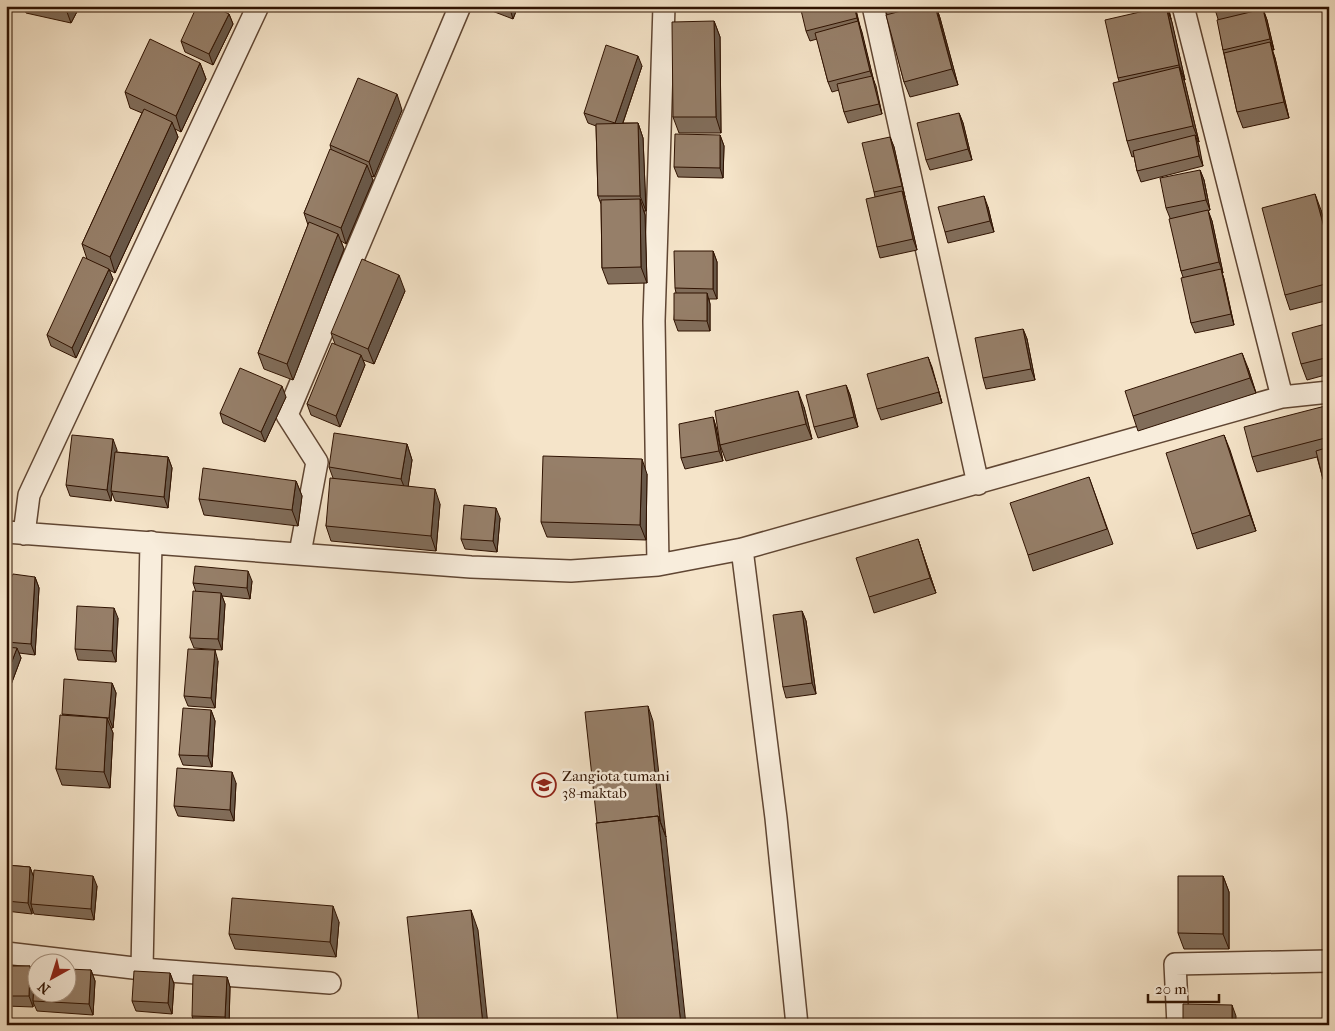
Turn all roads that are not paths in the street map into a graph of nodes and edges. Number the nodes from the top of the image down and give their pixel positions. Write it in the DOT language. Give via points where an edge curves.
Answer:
graph roads {
  1 [pos="258,6"];
  2 [pos="460,6"];
  3 [pos="664,6"];
  4 [pos="874,6"];
  5 [pos="1183,6"];
  6 [pos="1329,392"];
  7 [pos="1282,397"];
  8 [pos="978,484"];
  9 [pos="12,536"];
  10 [pos="152,542"];
  11 [pos="742,549"];
  12 [pos="300,553"];
  13 [pos="658,565"];
  14 [pos="6,953"];
  15 [pos="1329,961"];
  16 [pos="142,970"];
  17 [pos="330,983"];
  18 [pos="797,1025"];
  19 [pos="1178,1025"];
  1 -- 9 [label="street"];
  2 -- 12 [label="street" via="287,415 316,462"];
  3 -- 13 [label="street" via="654,320"];
  4 -- 8 [label="street"];
  5 -- 7 [label="street"];
  6 -- 7 [label="street"];
  7 -- 8 [label="street"];
  8 -- 11 [label="street"];
  9 -- 10 [label="street"];
  10 -- 12 [label="street"];
  10 -- 16 [label="street"];
  11 -- 13 [label="street"];
  11 -- 18 [label="street" via="776,818"];
  12 -- 13 [label="street" via="470,567 571,571"];
  14 -- 16 [label="street"];
  15 -- 19 [label="street" via="1175,964"];
  16 -- 17 [label="street"];
}
